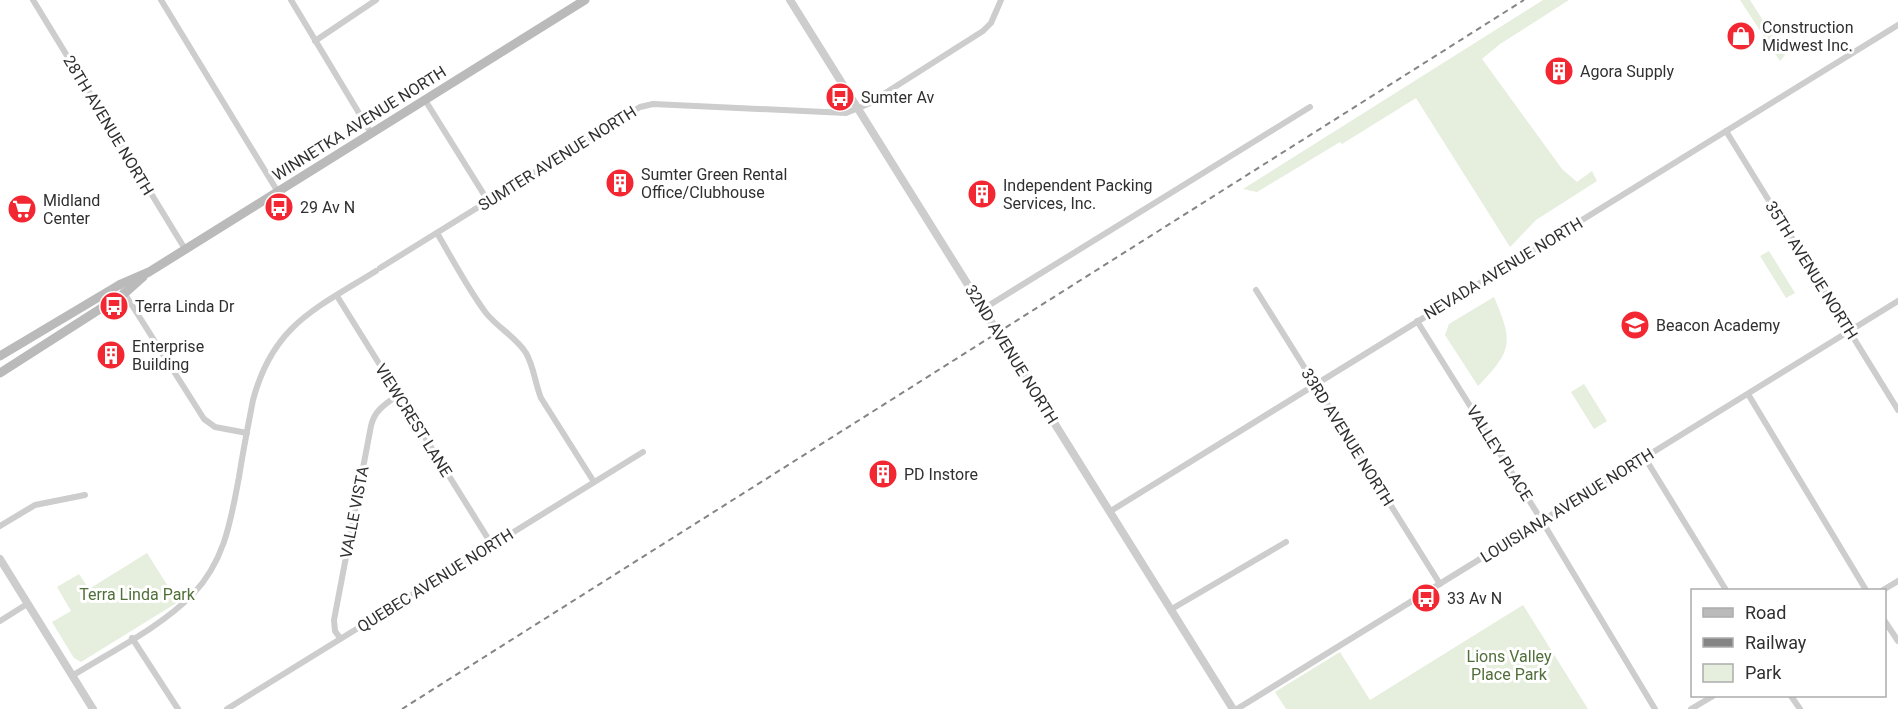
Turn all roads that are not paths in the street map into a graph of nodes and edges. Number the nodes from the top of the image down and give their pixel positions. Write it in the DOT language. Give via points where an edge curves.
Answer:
graph roads {
  1 [pos="33,0"];
  2 [pos="161,0"];
  3 [pos="291,0"];
  4 [pos="376,0"];
  5 [pos="585,0"];
  6 [pos="790,0"];
  7 [pos="1001,0"];
  8 [pos="1898,25"];
  9 [pos="315,41"];
  10 [pos="425,100"];
  11 [pos="1310,107"];
  12 [pos="858,109"];
  13 [pos="1726,131"];
  14 [pos="371,133"];
  15 [pos="278,192"];
  16 [pos="488,201"];
  17 [pos="437,233"];
  18 [pos="185,249"];
  19 [pos="122,289"];
  20 [pos="1256,290"];
  21 [pos="337,296"];
  22 [pos="1898,301"];
  23 [pos="983,309"];
  24 [pos="1417,321"];
  25 [pos="1850,331"];
  26 [pos="0,356"];
  27 [pos="0,373"];
  28 [pos="1315,385"];
  29 [pos="1748,394"];
  30 [pos="398,396"];
  31 [pos="1898,410"];
  32 [pos="247,433"];
  33 [pos="643,452"];
  34 [pos="1645,458"];
  35 [pos="594,482"];
  36 [pos="85,495"];
  37 [pos="1109,512"];
  38 [pos="1542,521"];
  39 [pos="0,526"];
  40 [pos="1286,542"];
  41 [pos="492,545"];
  42 [pos="0,559"];
  43 [pos="1440,584"];
  44 [pos="1725,589"];
  45 [pos="1865,589"];
  46 [pos="27,604"];
  47 [pos="1170,610"];
  48 [pos="0,621"];
  49 [pos="1886,623"];
  50 [pos="340,638"];
  51 [pos="132,639"];
  52 [pos="1898,641"];
  53 [pos="72,676"];
  54 [pos="1711,697"];
  55 [pos="93,709"];
  56 [pos="178,709"];
  57 [pos="227,709"];
  58 [pos="1235,709"];
  59 [pos="1655,709"];
  60 [pos="1691,709"];
  1 -- 18 [label="street, 28TH AVENUE NORTH"];
  2 -- 15 [label="street"];
  3 -- 9 [label="street"];
  4 -- 9 [label="street"];
  5 -- 10 [label="main road, WINNETKA AVENUE NORTH"];
  6 -- 12 [label="street, 32ND AVENUE NORTH"];
  7 -- 12 [label="street" via="983,31"];
  8 -- 13 [label="street, NEVADA AVENUE NORTH"];
  9 -- 14 [label="street"];
  10 -- 14 [label="main road, WINNETKA AVENUE NORTH"];
  10 -- 16 [label="street"];
  11 -- 23 [label="street"];
  12 -- 16 [label="street, SUMTER AVENUE NORTH" via="846,113 640,106"];
  12 -- 23 [label="street, 32ND AVENUE NORTH"];
  13 -- 24 [label="street, NEVADA AVENUE NORTH"];
  13 -- 25 [label="street, 35TH AVENUE NORTH"];
  14 -- 15 [label="main road, WINNETKA AVENUE NORTH"];
  15 -- 18 [label="main road, WINNETKA AVENUE NORTH"];
  16 -- 17 [label="street, SUMTER AVENUE NORTH"];
  17 -- 21 [label="street, SUMTER AVENUE NORTH"];
  17 -- 35 [label="street" via="485,312 525,352 541,398"];
  18 -- 19 [label="main road, WINNETKA AVENUE NORTH"];
  19 -- 26 [label="main road, WINNETKA AVENUE NORTH"];
  19 -- 27 [label="main road, WINNETKA AVENUE NORTH"];
  19 -- 32 [label="street" via="204,419 214,427"];
  20 -- 28 [label="street, 33RD AVENUE NORTH"];
  21 -- 30 [label="street, VIEWCREST LANE"];
  21 -- 32 [label="street, SUMTER AVENUE NORTH" via="296,323 268,359 259,379"];
  22 -- 25 [label="street, LOUISIANA AVENUE NORTH"];
  23 -- 37 [label="street, 32ND AVENUE NORTH"];
  24 -- 28 [label="street, NEVADA AVENUE NORTH"];
  24 -- 38 [label="street, VALLEY PLACE"];
  25 -- 29 [label="street, LOUISIANA AVENUE NORTH"];
  25 -- 31 [label="street, 35TH AVENUE NORTH"];
  28 -- 37 [label="street, NEVADA AVENUE NORTH"];
  28 -- 43 [label="street, 33RD AVENUE NORTH"];
  29 -- 34 [label="street, LOUISIANA AVENUE NORTH"];
  29 -- 45 [label="street"];
  30 -- 41 [label="street, VIEWCREST LANE"];
  30 -- 50 [label="street, VALLE VISTA" via="373,418 334,620"];
  32 -- 51 [label="street, SUMTER AVENUE NORTH" via="228,533 218,560 174,612"];
  33 -- 35 [label="street, QUEBEC AVENUE NORTH"];
  34 -- 38 [label="street, LOUISIANA AVENUE NORTH"];
  34 -- 44 [label="street"];
  35 -- 41 [label="street, QUEBEC AVENUE NORTH"];
  36 -- 39 [label="street" via="35,505"];
  37 -- 47 [label="street, 32ND AVENUE NORTH"];
  38 -- 43 [label="street, LOUISIANA AVENUE NORTH"];
  38 -- 59 [label="street, VALLEY PLACE"];
  40 -- 47 [label="street"];
  41 -- 50 [label="street, QUEBEC AVENUE NORTH"];
  42 -- 46 [label="street"];
  43 -- 58 [label="street, LOUISIANA AVENUE NORTH"];
  46 -- 48 [label="street"];
  46 -- 53 [label="street"];
  47 -- 58 [label="street, 32ND AVENUE NORTH"];
  49 -- 52 [label="street"];
  50 -- 57 [label="street, QUEBEC AVENUE NORTH"];
  51 -- 53 [label="street, SUMTER AVENUE NORTH"];
  51 -- 56 [label="street"];
  53 -- 55 [label="street"];
  54 -- 60 [label="street"];
}
